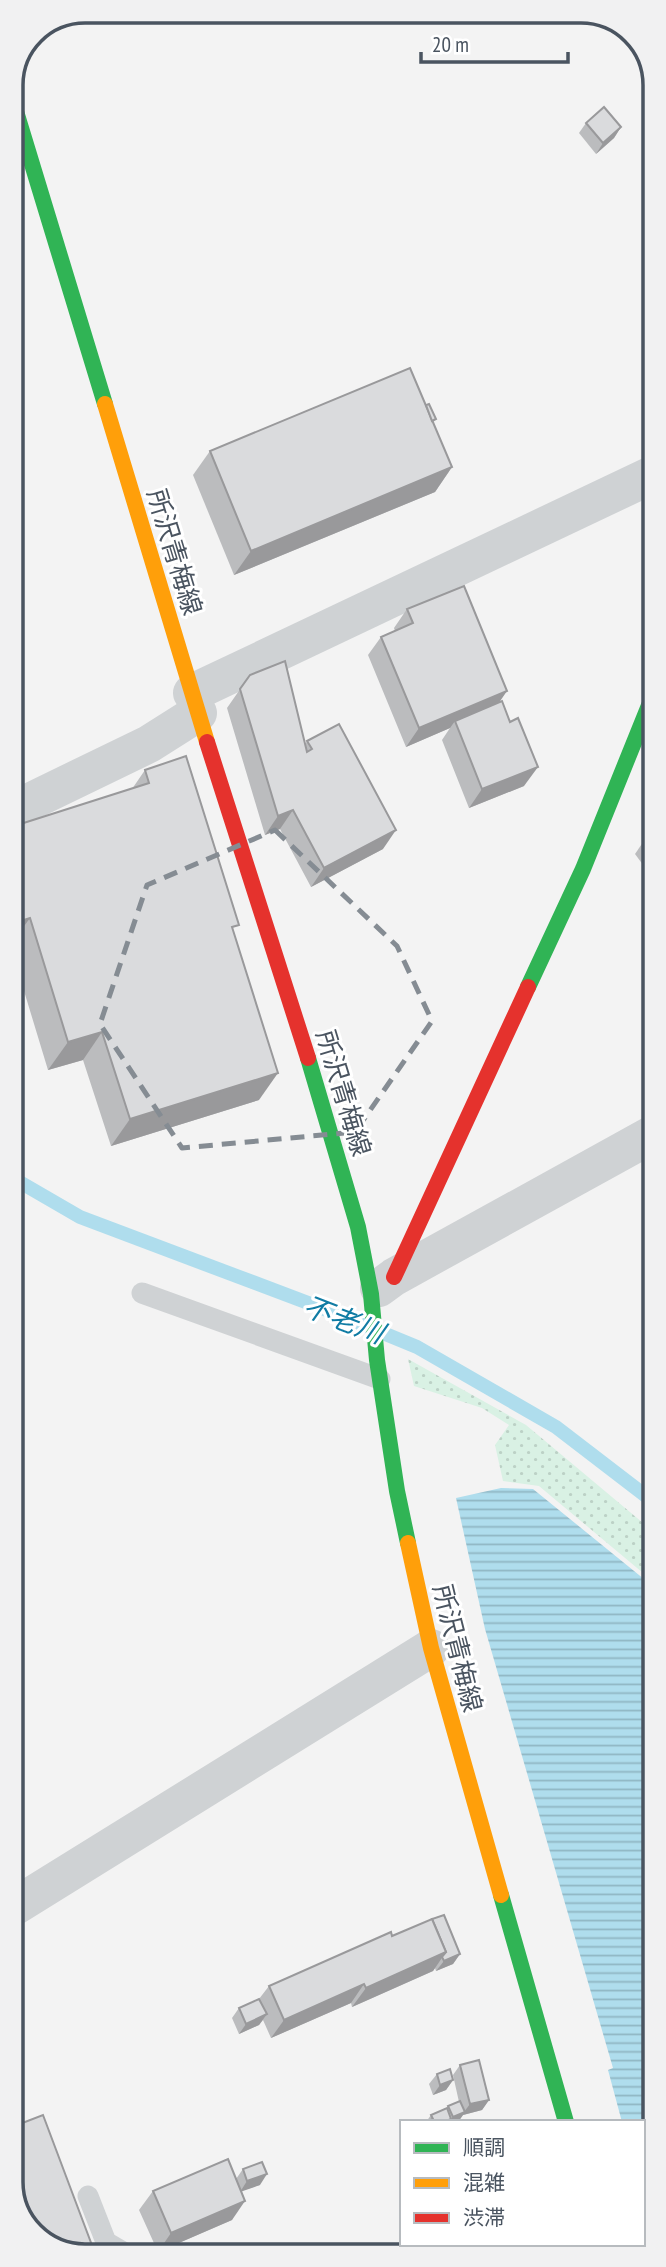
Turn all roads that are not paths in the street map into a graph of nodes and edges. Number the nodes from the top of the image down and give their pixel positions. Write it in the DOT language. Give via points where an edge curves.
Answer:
graph roads {
  1 [pos="23,135"];
  2 [pos="643,479"];
  3 [pos="195,703"];
  4 [pos="643,720"];
  5 [pos="23,805"];
  6 [pos="643,1140"];
  7 [pos="383,1285"];
  8 [pos="142,1293"];
  9 [pos="378,1369"];
  10 [pos="431,1648"];
  11 [pos="23,1901"];
  12 [pos="565,2120"];
  13 [pos="88,2196"];
  14 [pos="109,2244"];
  1 -- 3 [label="main road, 所沢青梅線"];
  2 -- 3 [label="street"];
  3 -- 5 [label="street" via="149,744"];
  3 -- 7 [label="main road, 所沢青梅線" via="358,1227"];
  4 -- 7 [label="main road" via="583,869"];
  6 -- 7 [label="street"];
  7 -- 9 [label="main road, 所沢青梅線"];
  8 -- 9 [label="lane"];
  9 -- 10 [label="main road, 所沢青梅線" via="397,1490"];
  10 -- 11 [label="street"];
  10 -- 12 [label="main road, 所沢青梅線"];
  13 -- 14 [label="lane"];
}
